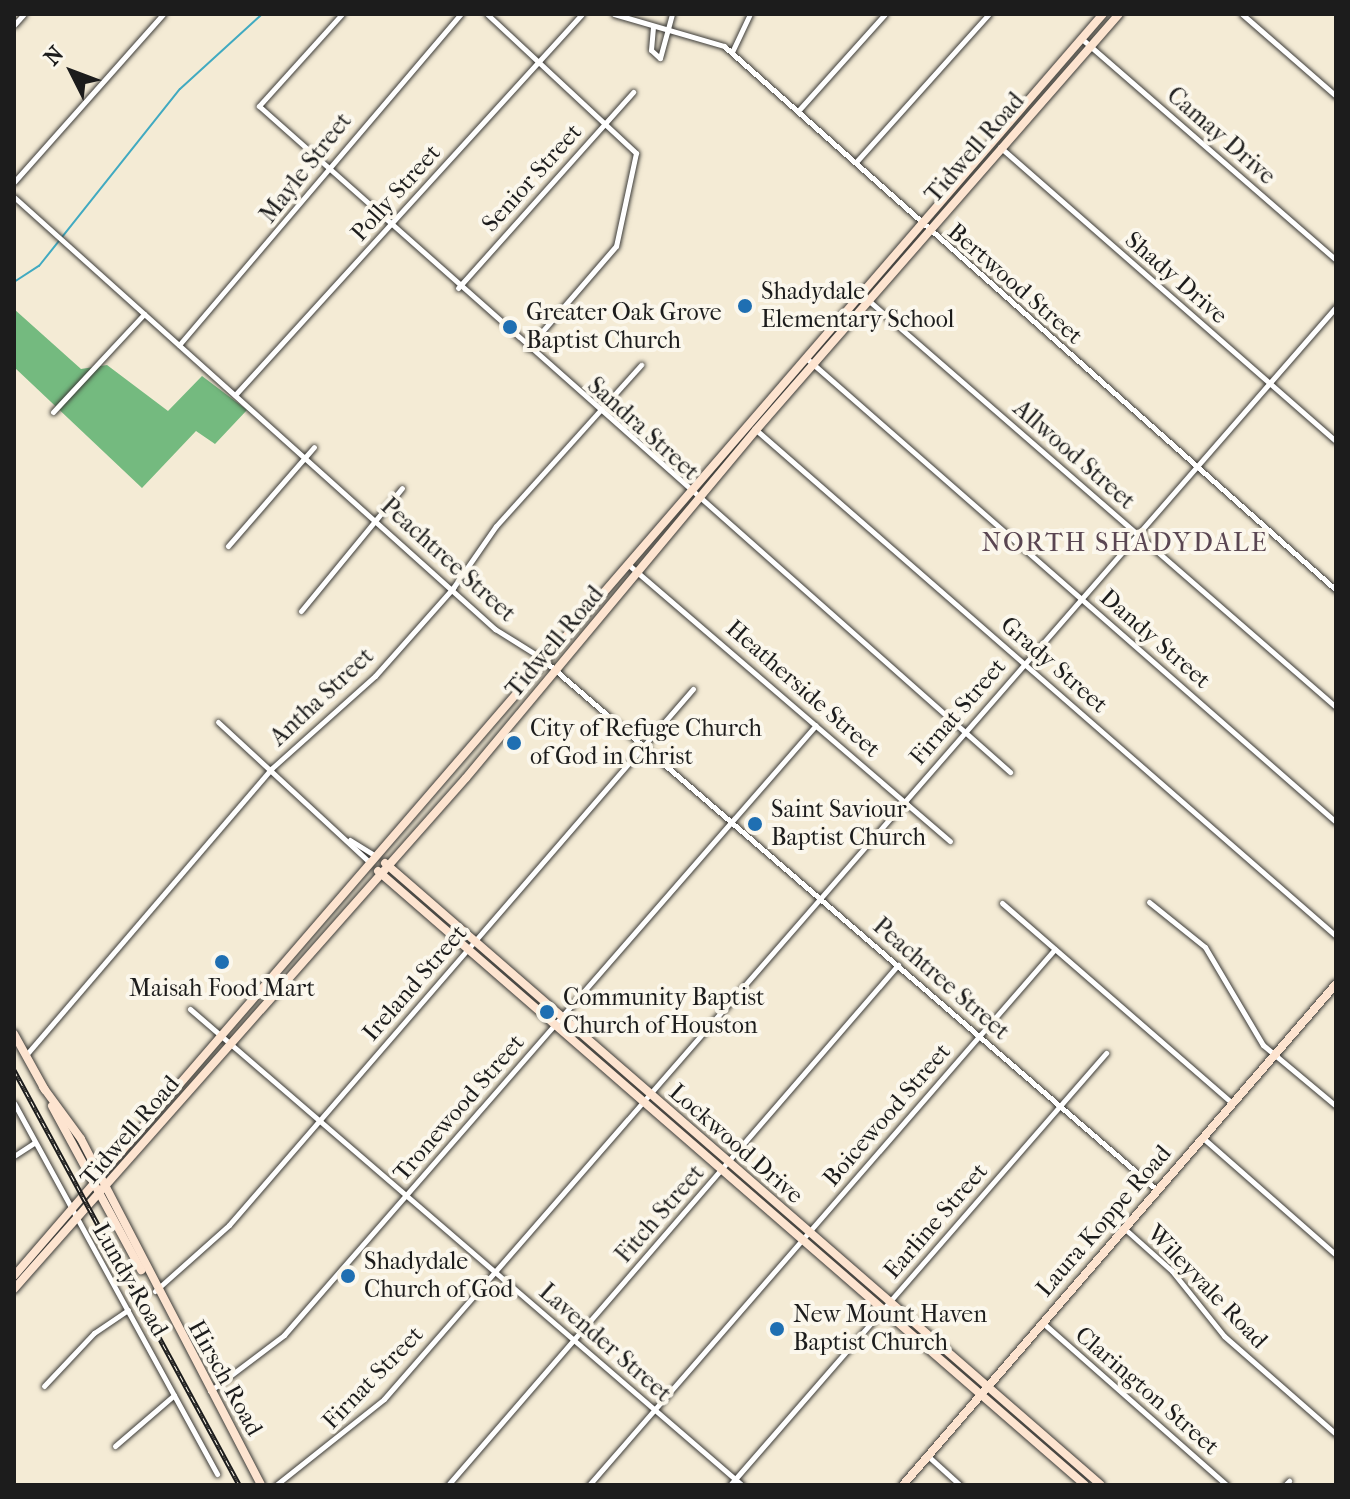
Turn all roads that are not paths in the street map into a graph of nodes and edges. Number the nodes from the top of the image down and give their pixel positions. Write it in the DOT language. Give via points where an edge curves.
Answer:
graph roads {
  1 [pos="24,14"];
  2 [pos="163,14"];
  3 [pos="342,14"];
  4 [pos="461,14"];
  5 [pos="487,14"];
  6 [pos="582,14"];
  7 [pos="614,14"];
  8 [pos="672,14"];
  9 [pos="750,14"];
  10 [pos="885,14"];
  11 [pos="989,14"];
  12 [pos="1103,14"];
  13 [pos="1119,14"];
  14 [pos="1242,14"];
  15 [pos="14,25"];
  16 [pos="653,27"];
  17 [pos="669,30"];
  18 [pos="1082,39"];
  19 [pos="1090,47"];
  20 [pos="732,52"];
  21 [pos="540,62"];
  22 [pos="633,92"];
  23 [pos="1336,96"];
  24 [pos="798,111"];
  25 [pos="607,121"];
  26 [pos="993,141"];
  27 [pos="1001,148"];
  28 [pos="856,162"];
  29 [pos="326,169"];
  30 [pos="14,182"];
  31 [pos="14,197"];
  32 [pos="919,225"];
  33 [pos="390,227"];
  34 [pos="928,232"];
  35 [pos="1336,260"];
  36 [pos="458,288"];
  37 [pos="860,293"];
  38 [pos="869,300"];
  39 [pos="1336,307"];
  40 [pos="144,314"];
  41 [pos="179,345"];
  42 [pos="528,348"];
  43 [pos="805,357"];
  44 [pos="641,365"];
  45 [pos="813,365"];
  46 [pos="1269,383"];
  47 [pos="235,395"];
  48 [pos="53,412"];
  49 [pos="597,413"];
  50 [pos="747,423"];
  51 [pos="756,430"];
  52 [pos="1336,441"];
  53 [pos="314,447"];
  54 [pos="307,457"];
  55 [pos="1196,468"];
  56 [pos="402,488"];
  57 [pos="689,494"];
  58 [pos="698,502"];
  59 [pos="377,520"];
  60 [pos="1138,534"];
  61 [pos="228,546"];
  62 [pos="630,566"];
  63 [pos="639,574"];
  64 [pos="453,588"];
  65 [pos="1336,590"];
  66 [pos="1081,598"];
  67 [pos="301,611"];
  68 [pos="548,664"];
  69 [pos="1025,664"];
  70 [pos="556,672"];
  71 [pos="693,689"];
  72 [pos="1336,707"];
  73 [pos="218,722"];
  74 [pos="816,725"];
  75 [pos="964,732"];
  76 [pos="644,745"];
  77 [pos="271,769"];
  78 [pos="457,769"];
  79 [pos="1010,772"];
  80 [pos="466,778"];
  81 [pos="905,801"];
  82 [pos="732,821"];
  83 [pos="1336,822"];
  84 [pos="343,835"];
  85 [pos="950,841"];
  86 [pos="375,862"];
  87 [pos="388,865"];
  88 [pos="381,873"];
  89 [pos="821,898"];
  90 [pos="1149,902"];
  91 [pos="1002,903"];
  92 [pos="1336,936"];
  93 [pos="475,940"];
  94 [pos="300,948"];
  95 [pos="1055,949"];
  96 [pos="466,950"];
  97 [pos="308,956"];
  98 [pos="898,965"];
  99 [pos="1336,984"];
  100 [pos="1332,996"];
  101 [pos="190,1009"];
  102 [pos="562,1018"];
  103 [pos="554,1027"];
  104 [pos="14,1034"];
  105 [pos="980,1035"];
  106 [pos="223,1036"];
  107 [pos="232,1044"];
  108 [pos="1106,1053"];
  109 [pos="1275,1054"];
  110 [pos="26,1055"];
  111 [pos="43,1087"];
  112 [pos="172,1096"];
  113 [pos="646,1099"];
  114 [pos="14,1103"];
  115 [pos="1233,1103"];
  116 [pos="180,1104"];
  117 [pos="1059,1105"];
  118 [pos="1336,1106"];
  119 [pos="319,1120"];
  120 [pos="1203,1138"];
  121 [pos="34,1143"];
  122 [pos="14,1156"];
  123 [pos="728,1162"];
  124 [pos="721,1171"];
  125 [pos="101,1179"];
  126 [pos="92,1188"];
  127 [pos="106,1189"];
  128 [pos="1157,1190"];
  129 [pos="406,1196"];
  130 [pos="98,1199"];
  131 [pos="71,1214"];
  132 [pos="77,1223"];
  133 [pos="1125,1228"];
  134 [pos="805,1237"];
  135 [pos="1336,1255"];
  136 [pos="495,1271"];
  137 [pos="14,1276"];
  138 [pos="14,1289"];
  139 [pos="155,1291"];
  140 [pos="885,1306"];
  141 [pos="128,1310"];
  142 [pos="1043,1323"];
  143 [pos="573,1339"];
  144 [pos="44,1386"];
  145 [pos="986,1387"];
  146 [pos="210,1391"];
  147 [pos="174,1395"];
  148 [pos="979,1395"];
  149 [pos="654,1410"];
  150 [pos="1336,1434"];
  151 [pos="115,1446"];
  152 [pos="928,1456"];
  153 [pos="217,1474"];
  154 [pos="735,1479"];
  155 [pos="261,1485"];
  156 [pos="276,1485"];
  157 [pos="448,1485"];
  158 [pos="589,1485"];
  159 [pos="730,1485"];
  160 [pos="742,1485"];
  161 [pos="903,1485"];
  162 [pos="960,1485"];
  163 [pos="1085,1485"];
  164 [pos="1101,1485"];
  165 [pos="1227,1485"];
  1 -- 15 [label="street"];
  2 -- 30 [label="street"];
  3 -- 29 [label="street, Sandra Street" via="259,106"];
  4 -- 29 [label="street, Mayle Street"];
  5 -- 21 [label="street"];
  6 -- 21 [label="street, Polly Street"];
  7 -- 16 [label="street, Bertwood Street"];
  8 -- 17 [label="street"];
  9 -- 20 [label="street"];
  10 -- 24 [label="street"];
  11 -- 28 [label="street"];
  12 -- 18 [label="main road, Tidwell Road"];
  13 -- 19 [label="main road, Tidwell Road"];
  14 -- 23 [label="street"];
  16 -- 17 [label="street, Bertwood Street"];
  16 -- 17 [label="street" via="651,50 660,58"];
  17 -- 20 [label="street, Bertwood Street"];
  18 -- 19 [label="street, Camay Drive"];
  18 -- 26 [label="main road, Tidwell Road"];
  19 -- 27 [label="main road, Tidwell Road"];
  19 -- 35 [label="street, Camay Drive"];
  20 -- 24 [label="street, Bertwood Street"];
  21 -- 25 [label="street"];
  21 -- 33 [label="street, Polly Street"];
  22 -- 25 [label="street, Senior Street"];
  24 -- 28 [label="street, Bertwood Street"];
  25 -- 36 [label="street, Senior Street"];
  25 -- 42 [label="street" via="636,153 616,246"];
  26 -- 27 [label="street, Shady Drive"];
  26 -- 32 [label="main road, Tidwell Road"];
  27 -- 34 [label="main road, Tidwell Road"];
  27 -- 46 [label="street, Shady Drive"];
  28 -- 32 [label="street, Bertwood Street"];
  29 -- 33 [label="street, Sandra Street"];
  29 -- 41 [label="street, Mayle Street"];
  31 -- 40 [label="street, Peachtree Street"];
  32 -- 34 [label="street, Bertwood Street"];
  32 -- 37 [label="main road, Tidwell Road"];
  33 -- 36 [label="street, Sandra Street"];
  33 -- 47 [label="street, Polly Street"];
  34 -- 38 [label="main road, Tidwell Road"];
  34 -- 55 [label="street, Bertwood Street"];
  36 -- 42 [label="street, Sandra Street"];
  37 -- 38 [label="street, Allwood Street"];
  37 -- 43 [label="main road, Tidwell Road"];
  38 -- 45 [label="main road, Tidwell Road"];
  38 -- 60 [label="street, Allwood Street"];
  39 -- 46 [label="street, Firnat Street"];
  40 -- 41 [label="street, Peachtree Street"];
  40 -- 48 [label="street"];
  41 -- 47 [label="street, Peachtree Street"];
  42 -- 49 [label="street, Sandra Street"];
  43 -- 45 [label="street, Dandy Street"];
  43 -- 50 [label="main road, Tidwell Road"];
  44 -- 49 [label="street, Antha Street"];
  45 -- 51 [label="main road, Tidwell Road"];
  45 -- 66 [label="street, Dandy Street"];
  46 -- 52 [label="street, Shady Drive"];
  46 -- 55 [label="street, Firnat Street"];
  47 -- 54 [label="street, Peachtree Street"];
  49 -- 57 [label="street, Sandra Street"];
  49 -- 64 [label="street, Antha Street" via="496,526"];
  50 -- 51 [label="street, Grady Street"];
  50 -- 57 [label="main road, Tidwell Road"];
  51 -- 58 [label="main road, Tidwell Road"];
  51 -- 69 [label="street, Grady Street"];
  53 -- 54 [label="street"];
  54 -- 59 [label="street, Peachtree Street"];
  54 -- 61 [label="street"];
  55 -- 60 [label="street, Firnat Street"];
  55 -- 65 [label="street, Bertwood Street"];
  56 -- 59 [label="street"];
  57 -- 58 [label="street, Sandra Street"];
  57 -- 62 [label="main road, Tidwell Road"];
  58 -- 63 [label="main road, Tidwell Road"];
  58 -- 75 [label="street, Sandra Street"];
  59 -- 64 [label="street, Peachtree Street"];
  59 -- 67 [label="street"];
  60 -- 66 [label="street, Firnat Street"];
  60 -- 72 [label="street, Allwood Street"];
  62 -- 63 [label="street, Heatherside Street"];
  62 -- 68 [label="main road, Tidwell Road"];
  63 -- 70 [label="main road, Tidwell Road"];
  63 -- 74 [label="street, Heatherside Street"];
  64 -- 68 [label="street, Peachtree Street"];
  64 -- 77 [label="street, Antha Street" via="375,676"];
  66 -- 69 [label="street, Firnat Street"];
  66 -- 83 [label="street, Dandy Street"];
  68 -- 70 [label="street, Peachtree Street"];
  68 -- 78 [label="main road, Tidwell Road"];
  69 -- 75 [label="street, Firnat Street"];
  69 -- 92 [label="street, Grady Street"];
  70 -- 76 [label="street, Peachtree Street"];
  70 -- 80 [label="main road, Tidwell Road"];
  71 -- 76 [label="street, Ireland Street"];
  73 -- 77 [label="street, Lockwood Drive"];
  74 -- 81 [label="street, Heatherside Street"];
  74 -- 82 [label="street, Tronewood Street"];
  75 -- 79 [label="street, Sandra Street"];
  75 -- 81 [label="street, Firnat Street"];
  76 -- 82 [label="street, Peachtree Street"];
  76 -- 93 [label="street, Ireland Street"];
  77 -- 84 [label="street, Lockwood Drive"];
  77 -- 110 [label="street, Antha Street"];
  78 -- 80 [label="main road"];
  78 -- 86 [label="main road, Tidwell Road"];
  80 -- 87 [label="main road, Tidwell Road"];
  81 -- 85 [label="street, Heatherside Street"];
  81 -- 89 [label="street, Firnat Street"];
  82 -- 89 [label="street, Peachtree Street"];
  82 -- 102 [label="street, Tronewood Street"];
  84 -- 86 [label="street, Lockwood Drive"];
  84 -- 86 [label="street, Lockwood Drive"];
  86 -- 87 [label="main road, Lockwood Drive"];
  86 -- 88 [label="main road, Lockwood Drive"];
  86 -- 94 [label="main road, Tidwell Road"];
  87 -- 88 [label="main road, Tidwell Road"];
  87 -- 93 [label="main road, Lockwood Drive"];
  88 -- 96 [label="main road, Lockwood Drive"];
  88 -- 97 [label="main road, Tidwell Road"];
  89 -- 98 [label="street, Peachtree Street"];
  89 -- 113 [label="street, Firnat Street"];
  90 -- 109 [label="street" via="1205,947 1246,1024"];
  91 -- 95 [label="street"];
  93 -- 96 [label="street, Ireland Street"];
  93 -- 102 [label="main road, Lockwood Drive"];
  94 -- 97 [label="main road"];
  94 -- 106 [label="main road, Tidwell Road"];
  95 -- 105 [label="street, Boicewood Street"];
  95 -- 115 [label="street"];
  96 -- 103 [label="main road, Lockwood Drive"];
  96 -- 119 [label="street, Ireland Street"];
  97 -- 107 [label="main road, Tidwell Road"];
  98 -- 105 [label="street, Peachtree Street"];
  98 -- 123 [label="street, Fitch Street"];
  99 -- 100 [label="main road, Laura Koppe Road"];
  100 -- 109 [label="main road, Laura Koppe Road"];
  101 -- 106 [label="street, Lavender Street"];
  102 -- 103 [label="street, Tronewood Street"];
  102 -- 113 [label="main road, Lockwood Drive"];
  103 -- 113 [label="main road, Lockwood Drive"];
  103 -- 129 [label="street, Tronewood Street"];
  104 -- 110 [label="main road, Hirsch Road"];
  105 -- 117 [label="street, Peachtree Street"];
  105 -- 134 [label="street, Boicewood Street"];
  106 -- 107 [label="street, Lavender Street"];
  106 -- 112 [label="main road, Tidwell Road"];
  107 -- 116 [label="main road, Tidwell Road"];
  107 -- 119 [label="street, Lavender Street"];
  108 -- 117 [label="street, Earline Street"];
  109 -- 115 [label="main road, Laura Koppe Road"];
  109 -- 118 [label="street"];
  110 -- 111 [label="main road, Hirsch Road"];
  111 -- 125 [label="main road, Hirsch Road"];
  111 -- 126 [label="main road, Hirsch Road"];
  112 -- 116 [label="main road"];
  112 -- 125 [label="main road, Tidwell Road"];
  113 -- 123 [label="main road, Lockwood Drive"];
  113 -- 124 [label="main road, Lockwood Drive"];
  113 -- 136 [label="street, Firnat Street"];
  114 -- 121 [label="street, Lundy Road"];
  115 -- 120 [label="main road, Laura Koppe Road"];
  116 -- 127 [label="main road, Tidwell Road"];
  117 -- 128 [label="street, Peachtree Street"];
  117 -- 140 [label="street, Earline Street"];
  119 -- 129 [label="street, Lavender Street"];
  119 -- 139 [label="street, Ireland Street" via="229,1225"];
  120 -- 128 [label="main road, Laura Koppe Road"];
  120 -- 135 [label="street"];
  121 -- 122 [label="street"];
  121 -- 131 [label="street, Lundy Road"];
  123 -- 124 [label="street, Fitch Street"];
  123 -- 134 [label="main road, Lockwood Drive"];
  124 -- 134 [label="main road, Lockwood Drive"];
  124 -- 143 [label="street, Fitch Street"];
  125 -- 126 [label="main road, Tidwell Road"];
  125 -- 127 [label="main road, Hirsch Road"];
  126 -- 130 [label="main road, Hirsch Road"];
  126 -- 131 [label="main road, Tidwell Road"];
  127 -- 130 [label="main road, Tidwell Road"];
  127 -- 139 [label="main road, Hirsch Road"];
  128 -- 133 [label="main road, Laura Koppe Road"];
  129 -- 136 [label="street, Lavender Street"];
  129 -- 146 [label="street, Tronewood Street" via="284,1335"];
  130 -- 132 [label="main road, Tidwell Road"];
  130 -- 139 [label="main road, Hirsch Road"];
  131 -- 132 [label="street, Lundy Road"];
  131 -- 137 [label="main road, Tidwell Road"];
  132 -- 138 [label="main road, Tidwell Road"];
  132 -- 141 [label="street, Lundy Road"];
  133 -- 142 [label="main road, Laura Koppe Road"];
  133 -- 150 [label="street, Wileyvale Road" via="1172,1271 1224,1336"];
  134 -- 140 [label="main road, Lockwood Drive"];
  134 -- 149 [label="street, Boicewood Street"];
  136 -- 143 [label="street, Lavender Street"];
  136 -- 156 [label="street, Firnat Street" via="384,1399"];
  139 -- 146 [label="main road, Hirsch Road"];
  140 -- 145 [label="main road, Lockwood Drive"];
  140 -- 148 [label="main road, Lockwood Drive"];
  140 -- 154 [label="street, Earline Street"];
  141 -- 144 [label="street" via="94,1333"];
  141 -- 147 [label="street, Lundy Road"];
  142 -- 145 [label="main road, Laura Koppe Road"];
  142 -- 165 [label="street, Clarington Street"];
  143 -- 149 [label="street, Lavender Street"];
  143 -- 157 [label="street, Fitch Street"];
  145 -- 148 [label="main road, Laura Koppe Road"];
  145 -- 164 [label="main road, Lockwood Drive"];
  146 -- 155 [label="main road, Hirsch Road"];
  147 -- 151 [label="street"];
  147 -- 153 [label="street, Lundy Road"];
  148 -- 152 [label="main road, Laura Koppe Road"];
  148 -- 163 [label="main road, Lockwood Drive"];
  149 -- 154 [label="street, Lavender Street"];
  149 -- 158 [label="street, Boicewood Street"];
  152 -- 161 [label="main road, Laura Koppe Road"];
  152 -- 162 [label="street"];
  154 -- 159 [label="street, Earline Street"];
  154 -- 160 [label="street, Lavender Street"];
}
